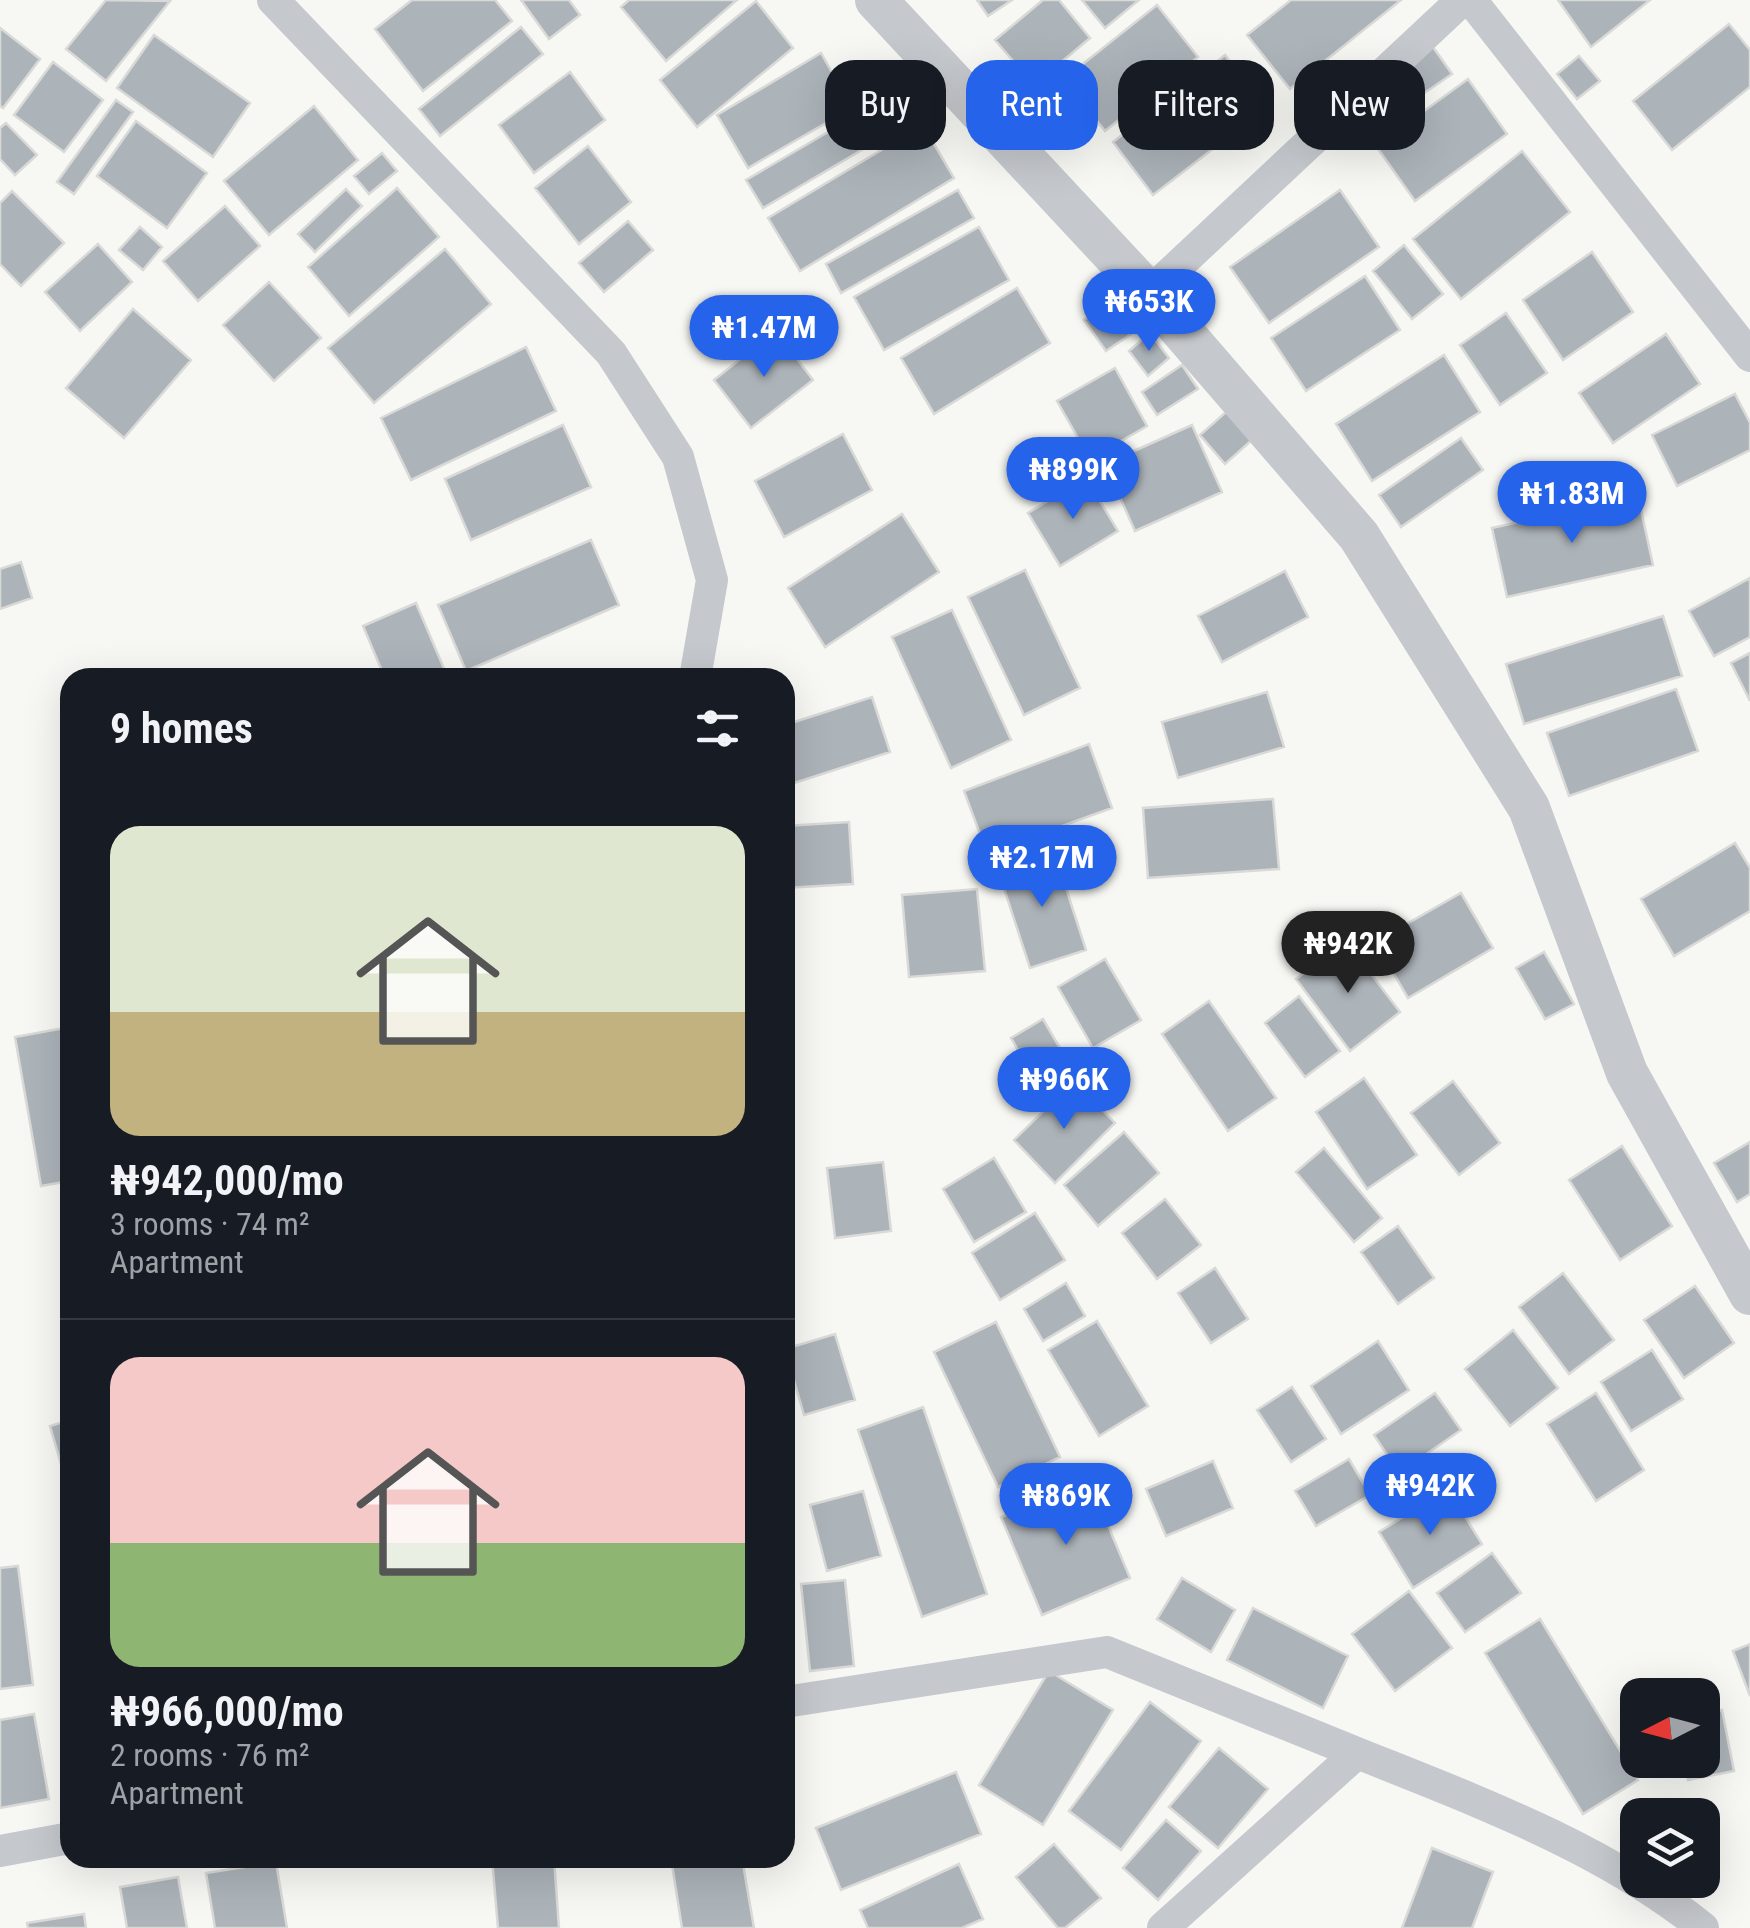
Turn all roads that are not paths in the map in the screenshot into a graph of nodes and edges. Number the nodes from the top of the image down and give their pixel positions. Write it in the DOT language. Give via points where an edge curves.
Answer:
graph roads {
  1 [pos="273,0"];
  2 [pos="876,0"];
  3 [pos="1462,0"];
  4 [pos="1471,0"];
  5 [pos="1149,293"];
  6 [pos="1750,356"];
  7 [pos="697,668"];
  8 [pos="1750,1294"];
  9 [pos="795,1700"];
  10 [pos="1356,1753"];
  11 [pos="60,1840"];
  12 [pos="0,1851"];
  13 [pos="1162,1928"];
  14 [pos="1702,1928"];
  1 -- 7 [label="street" via="611,353 678,457 712,580"];
  2 -- 5 [label="street"];
  3 -- 5 [label="street"];
  4 -- 6 [label="street"];
  5 -- 8 [label="street" via="1359,536 1530,808 1627,1073"];
  9 -- 10 [label="street" via="1107,1652"];
  10 -- 13 [label="street"];
  10 -- 14 [label="street" via="1507,1814 1670,1902"];
  11 -- 12 [label="street"];
}
